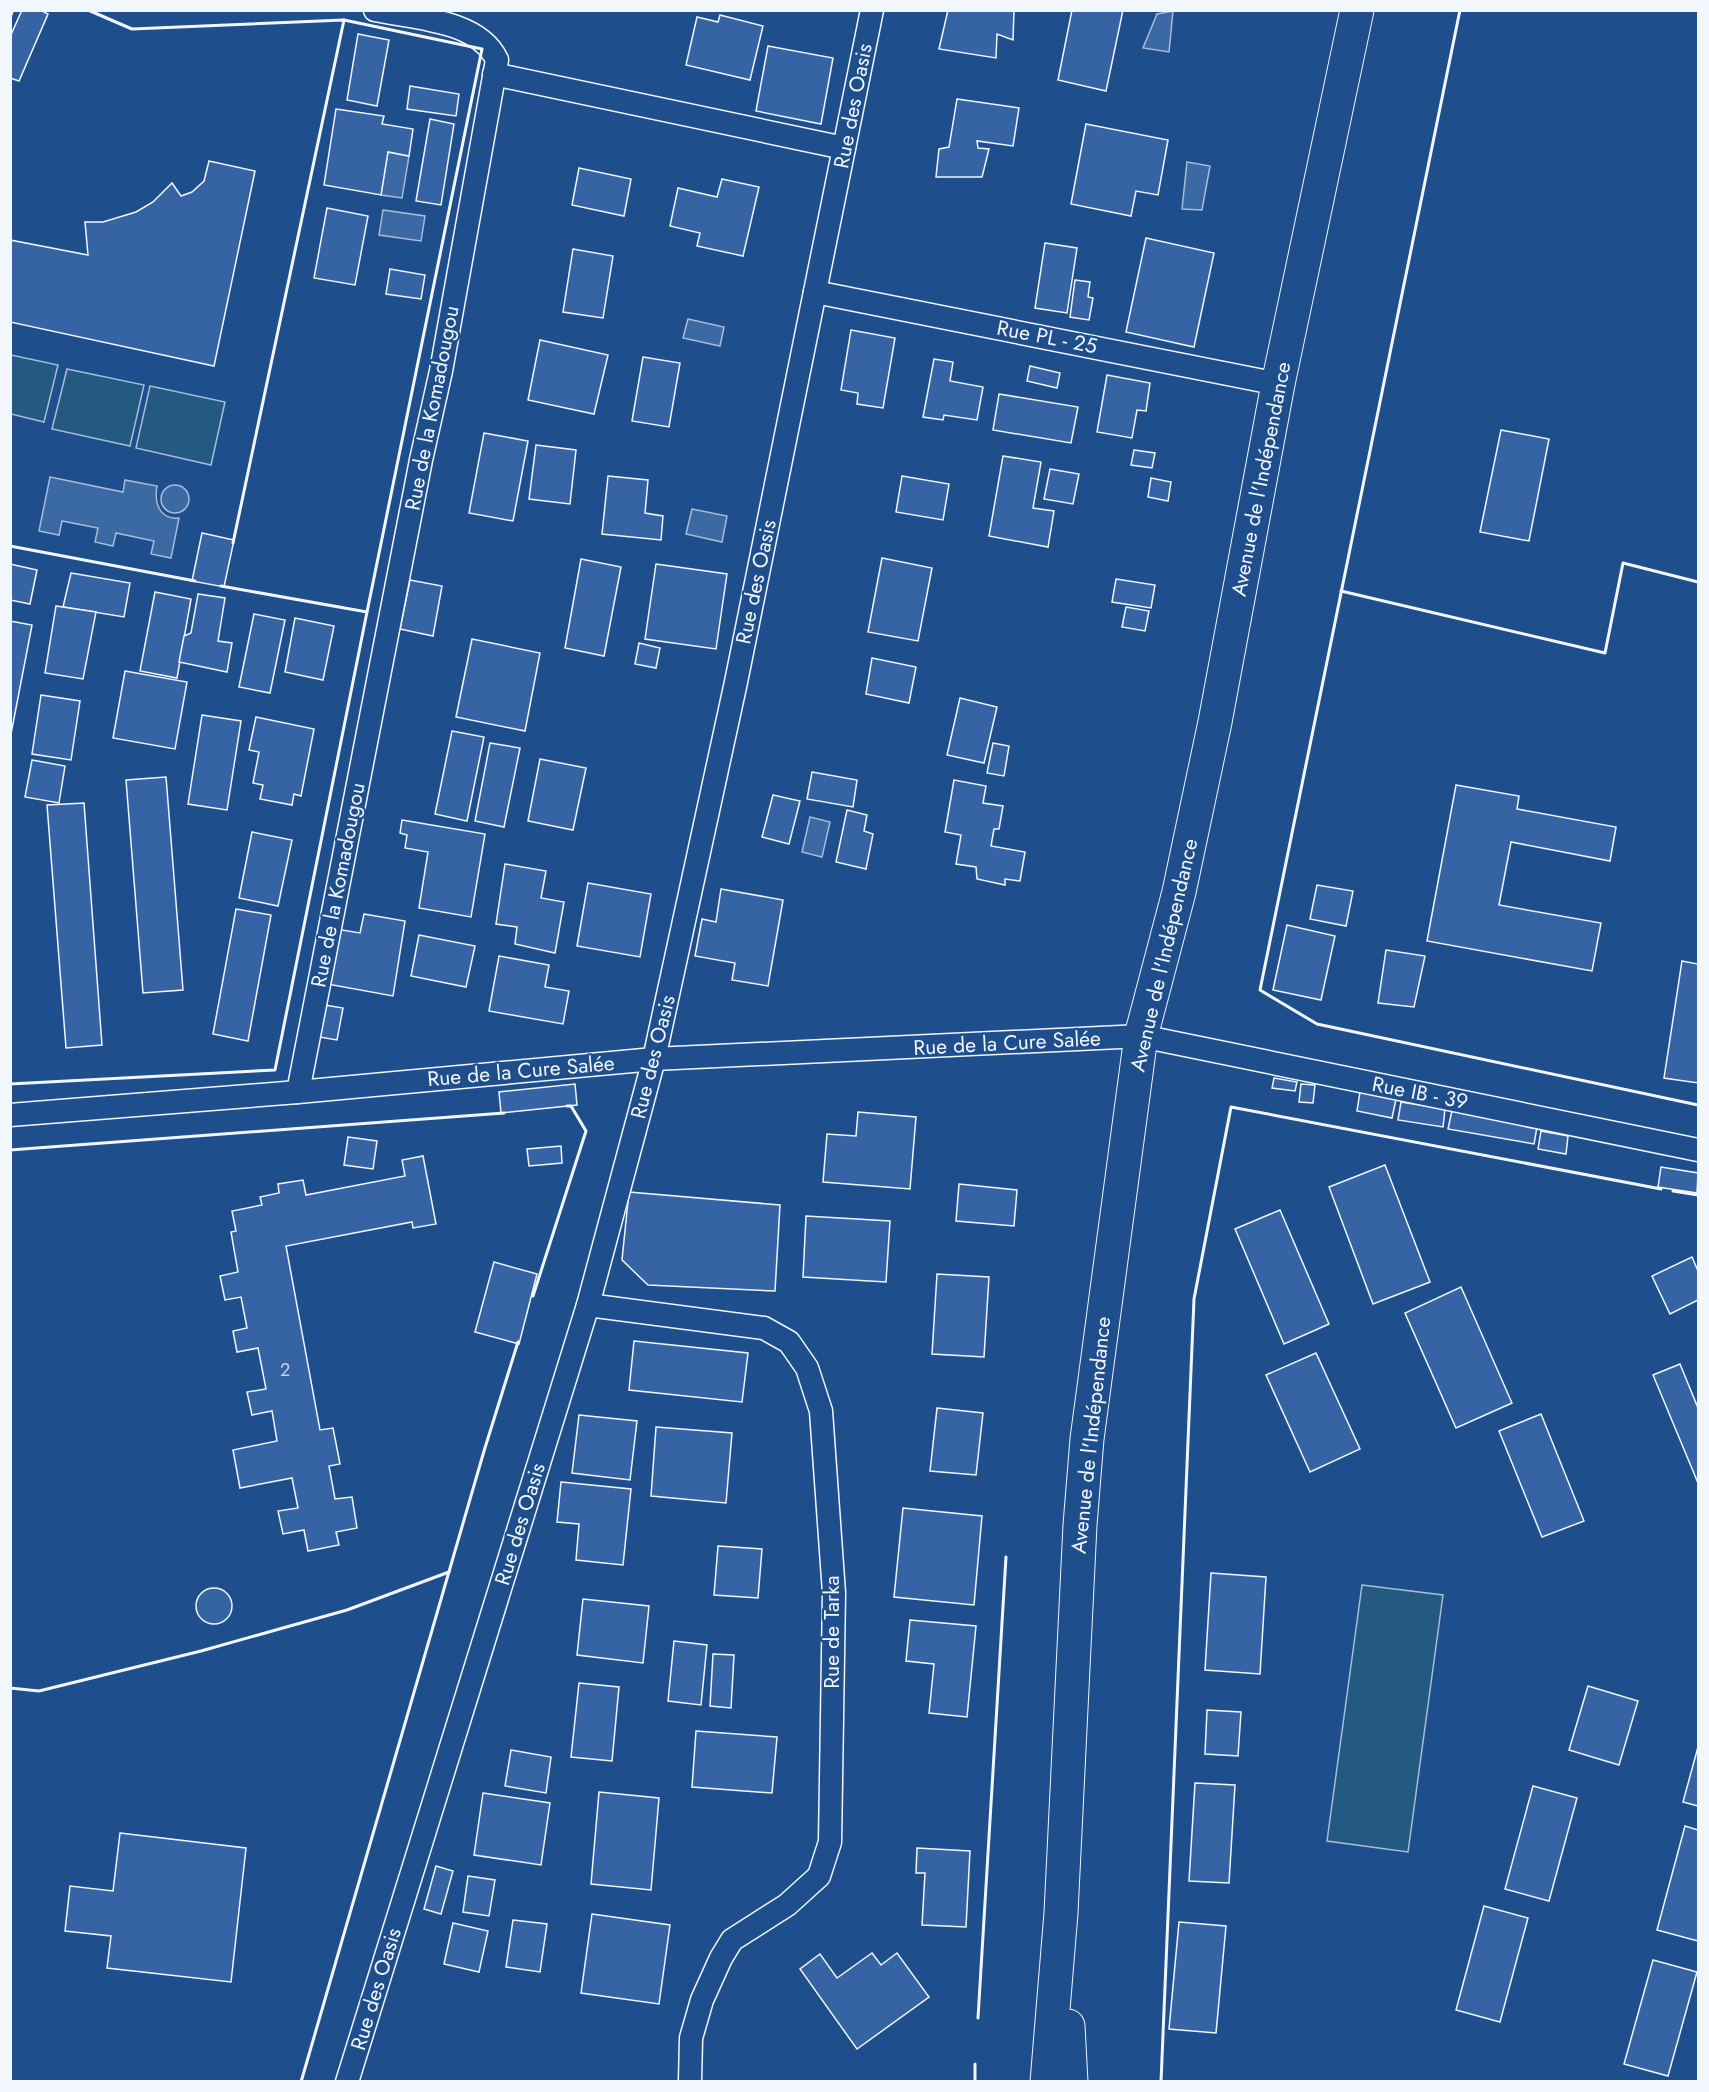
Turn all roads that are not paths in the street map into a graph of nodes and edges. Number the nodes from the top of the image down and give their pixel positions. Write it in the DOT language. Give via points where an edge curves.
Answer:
graph roads {
  1 [pos="375,10"];
  2 [pos="872,10"];
  3 [pos="1357,10"];
  4 [pos="494,74"];
  5 [pos="844,148"];
  6 [pos="815,292"];
  7 [pos="1278,384"];
  8 [pos="1141,1036"];
  9 [pos="654,1059"];
  10 [pos="298,1092"];
  11 [pos="10,1115"];
  12 [pos="1698,1150"];
  13 [pos="588,1305"];
  14 [pos="1060,1913"];
  15 [pos="347,2082"];
  16 [pos="690,2082"];
  17 [pos="1047,2082"];
  18 [pos="1071,2082"];
  1 -- 4 [label="street, Rue de la Komadougou" via="479,35 497,60"];
  2 -- 5 [label="street, Rue des Oasis"];
  3 -- 7 [label="highway, Avenue de l'Indépendance"];
  4 -- 5 [label="street"];
  4 -- 10 [label="street, Rue de la Komadougou" via="441,371"];
  5 -- 6 [label="street, Rue des Oasis"];
  6 -- 7 [label="street, Rue PL - 25"];
  6 -- 9 [label="street, Rue des Oasis"];
  7 -- 8 [label="highway, Avenue de l'Indépendance" via="1189,847"];
  8 -- 9 [label="street, Rue de la Cure Salée"];
  8 -- 12 [label="street, Rue IB - 39"];
  8 -- 14 [label="highway, Avenue de l'Indépendance" via="1087,1439"];
  9 -- 10 [label="street, Rue de la Cure Salée"];
  9 -- 13 [label="street, Rue des Oasis"];
  10 -- 11 [label="street, Rue de la Cure Salée"];
  13 -- 15 [label="street, Rue des Oasis"];
  13 -- 16 [label="street, Rue de Tarka" via="764,1328 789,1342 807,1368 821,1411 834,1593 830,1842 819,1876 787,1905 732,1940 721,1958 702,2000 691,2038"];
  14 -- 17 [label="highway, Avenue de l'Indépendance"];
  14 -- 18 [label="highway, Avenue de l'Indépendance"];
}
